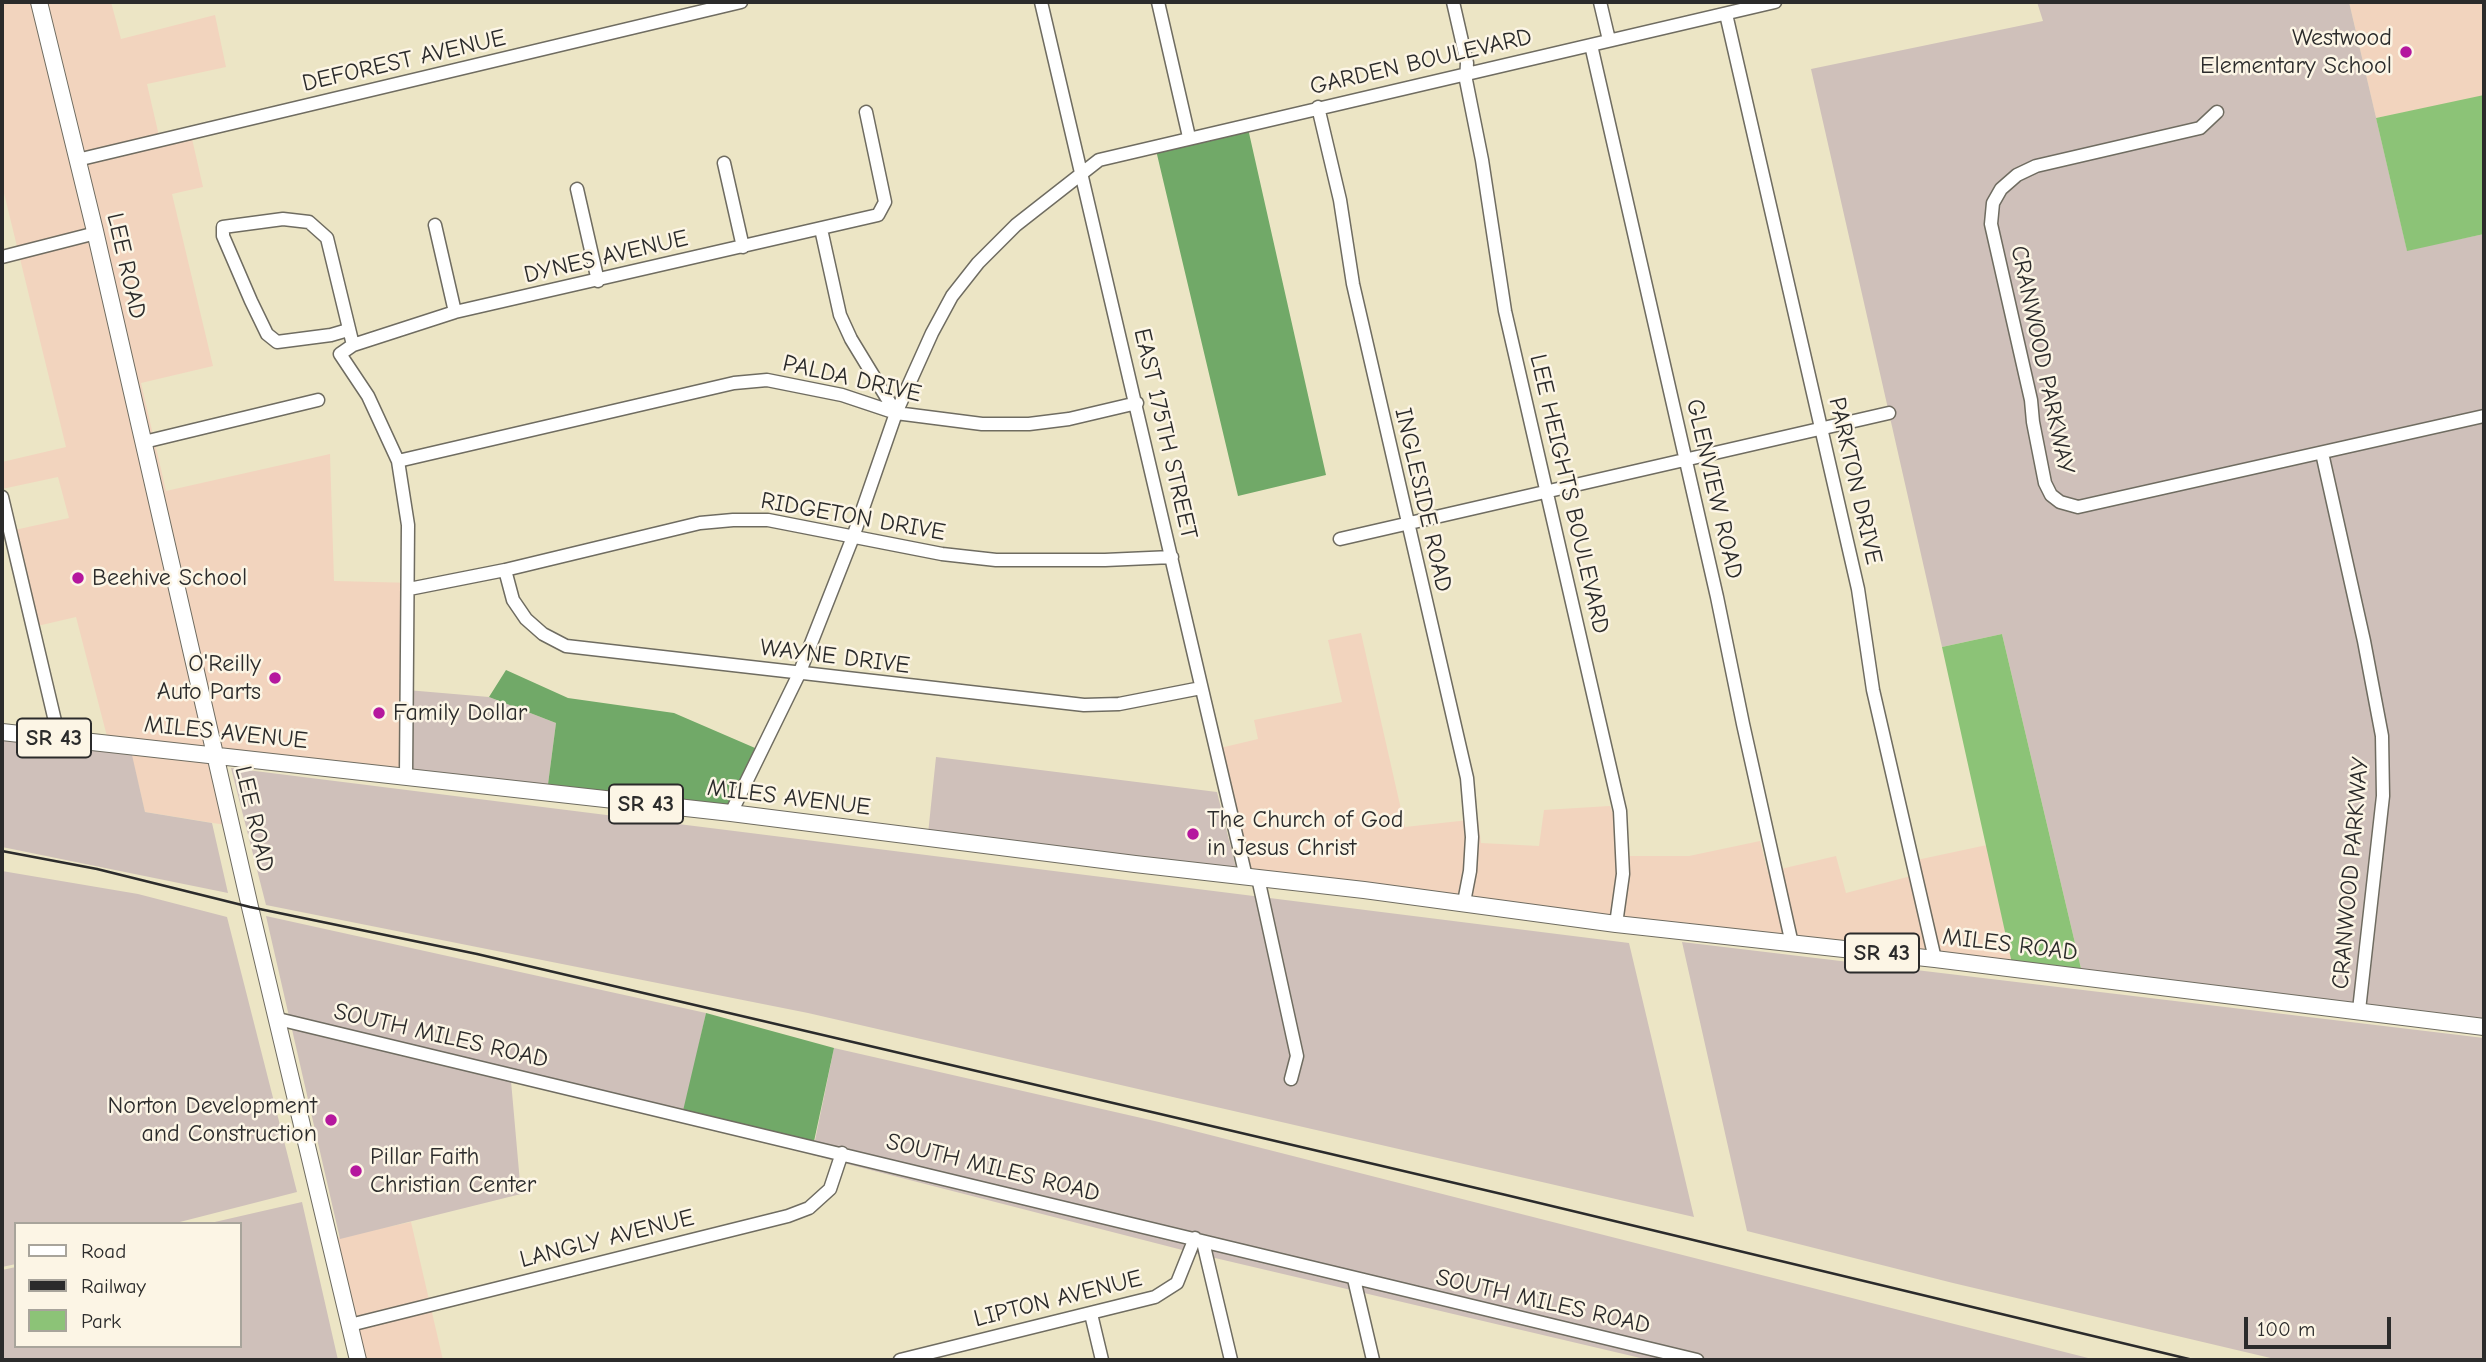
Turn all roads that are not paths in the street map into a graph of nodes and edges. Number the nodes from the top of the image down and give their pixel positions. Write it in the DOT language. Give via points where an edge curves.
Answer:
graph roads {
  1 [pos="39,2"];
  2 [pos="741,2"];
  3 [pos="1041,2"];
  4 [pos="1158,2"];
  5 [pos="1453,2"];
  6 [pos="1600,2"];
  7 [pos="1775,2"];
  8 [pos="1726,14"];
  9 [pos="1609,40"];
  10 [pos="1591,45"];
  11 [pos="1466,73"];
  12 [pos="1318,107"];
  13 [pos="866,112"];
  14 [pos="2217,112"];
  15 [pos="1189,137"];
  16 [pos="77,160"];
  17 [pos="724,163"];
  18 [pos="1081,174"];
  19 [pos="577,189"];
  20 [pos="435,225"];
  21 [pos="821,229"];
  22 [pos="96,233"];
  23 [pos="743,247"];
  24 [pos="2,257"];
  25 [pos="598,281"];
  26 [pos="455,312"];
  27 [pos="348,330"];
  28 [pos="353,345"];
  29 [pos="318,400"];
  30 [pos="1137,403"];
  31 [pos="896,413"];
  32 [pos="1889,413"];
  33 [pos="2484,416"];
  34 [pos="1821,429"];
  35 [pos="144,442"];
  36 [pos="2322,453"];
  37 [pos="1686,460"];
  38 [pos="398,461"];
  39 [pos="1547,492"];
  40 [pos="2,497"];
  41 [pos="1407,523"];
  42 [pos="853,537"];
  43 [pos="1340,539"];
  44 [pos="1172,557"];
  45 [pos="505,570"];
  46 [pos="409,589"];
  47 [pos="799,674"];
  48 [pos="1201,688"];
  49 [pos="2,732"];
  50 [pos="59,738"];
  51 [pos="216,755"];
  52 [pos="406,775"];
  53 [pos="732,814"];
  54 [pos="1252,877"];
  55 [pos="1404,895"];
  56 [pos="1464,902"];
  57 [pos="1616,924"];
  58 [pos="1791,944"];
  59 [pos="1935,959"];
  60 [pos="2360,1010"];
  61 [pos="278,1019"];
  62 [pos="2484,1027"];
  63 [pos="1291,1079"];
  64 [pos="842,1153"];
  65 [pos="1199,1240"];
  66 [pos="1354,1279"];
  67 [pos="1091,1314"];
  68 [pos="350,1325"];
  69 [pos="358,1360"];
  70 [pos="900,1360"];
  71 [pos="1102,1360"];
  72 [pos="1231,1360"];
  73 [pos="1373,1360"];
  74 [pos="1696,1360"];
  1 -- 16 [label="main road, LEE ROAD"];
  2 -- 16 [label="street, DEFOREST AVENUE"];
  3 -- 18 [label="street, EAST 175TH STREET"];
  4 -- 15 [label="street"];
  5 -- 11 [label="street, LEE HEIGHTS BOULEVARD"];
  6 -- 9 [label="street"];
  7 -- 8 [label="street, GARDEN BOULEVARD"];
  8 -- 9 [label="street, GARDEN BOULEVARD"];
  8 -- 34 [label="street, PARKTON DRIVE"];
  9 -- 10 [label="street, GARDEN BOULEVARD"];
  10 -- 11 [label="street, GARDEN BOULEVARD"];
  10 -- 37 [label="street, GLENVIEW ROAD"];
  11 -- 12 [label="street, GARDEN BOULEVARD"];
  11 -- 39 [label="street, LEE HEIGHTS BOULEVARD" via="1505,311"];
  12 -- 15 [label="street, GARDEN BOULEVARD"];
  12 -- 41 [label="street, INGLESIDE ROAD"];
  13 -- 21 [label="street, DYNES AVENUE" via="883,208 878,215"];
  14 -- 36 [label="street, CRANWOOD PARKWAY" via="2200,128 2036,166 2017,175 1993,203 1991,224 2045,483 2060,502 2078,507"];
  15 -- 18 [label="street, GARDEN BOULEVARD" via="1099,160"];
  16 -- 22 [label="main road, LEE ROAD"];
  17 -- 23 [label="street"];
  18 -- 30 [label="street, EAST 175TH STREET"];
  18 -- 31 [label="street, GARDEN BOULEVARD" via="1001,239 958,288"];
  19 -- 25 [label="street"];
  20 -- 26 [label="street"];
  21 -- 23 [label="street, DYNES AVENUE"];
  21 -- 31 [label="street" via="841,315"];
  22 -- 24 [label="street"];
  22 -- 35 [label="main road, LEE ROAD"];
  23 -- 25 [label="street, DYNES AVENUE"];
  25 -- 26 [label="street, DYNES AVENUE"];
  26 -- 28 [label="street, DYNES AVENUE"];
  27 -- 27 [label="street" via="327,238 309,222 284,219 223,228 250,300 276,342"];
  27 -- 28 [label="street"];
  28 -- 38 [label="street, DYNES AVENUE" via="341,354 368,396"];
  29 -- 35 [label="street"];
  30 -- 31 [label="street, PALDA DRIVE" via="1029,424 982,424"];
  30 -- 44 [label="street, EAST 175TH STREET"];
  31 -- 38 [label="street, PALDA DRIVE" via="797,385 766,380 734,383"];
  31 -- 42 [label="street, GARDEN BOULEVARD"];
  32 -- 34 [label="street"];
  33 -- 36 [label="street, CRANWOOD PARKWAY"];
  34 -- 37 [label="street"];
  34 -- 59 [label="street, PARKTON DRIVE" via="1858,589 1873,690"];
  35 -- 51 [label="main road, LEE ROAD"];
  36 -- 60 [label="street, CRANWOOD PARKWAY" via="2382,736 2384,796"];
  37 -- 39 [label="street"];
  37 -- 58 [label="street, GLENVIEW ROAD"];
  38 -- 46 [label="street" via="408,525"];
  39 -- 41 [label="street"];
  39 -- 57 [label="street, LEE HEIGHTS BOULEVARD" via="1620,811 1623,874"];
  40 -- 50 [label="street"];
  41 -- 43 [label="street"];
  41 -- 56 [label="street, INGLESIDE ROAD" via="1467,778 1472,837"];
  42 -- 44 [label="street, RIDGETON DRIVE" via="996,560"];
  42 -- 45 [label="street, RIDGETON DRIVE" via="768,520 699,523"];
  42 -- 47 [label="street, GARDEN BOULEVARD"];
  44 -- 48 [label="street, EAST 175TH STREET"];
  45 -- 46 [label="street, RIDGETON DRIVE"];
  45 -- 47 [label="street, WAYNE DRIVE" via="513,600 526,619 566,646"];
  46 -- 52 [label="street"];
  47 -- 48 [label="street, WAYNE DRIVE" via="1084,705 1119,704"];
  47 -- 53 [label="street, GARDEN BOULEVARD"];
  48 -- 54 [label="street, EAST 175TH STREET"];
  49 -- 50 [label="main road, MILES AVENUE / SR 43"];
  50 -- 51 [label="main road, MILES AVENUE / SR 43"];
  51 -- 52 [label="main road, MILES AVENUE / SR 43"];
  51 -- 61 [label="main road, LEE ROAD"];
  52 -- 53 [label="main road, MILES AVENUE / SR 43"];
  53 -- 54 [label="main road, MILES AVENUE / SR 43"];
  54 -- 55 [label="main road, MILES AVENUE / SR 43"];
  54 -- 63 [label="street, EAST 175TH STREET" via="1297,1056"];
  55 -- 56 [label="main road, MILES ROAD / SR 43"];
  56 -- 57 [label="main road, MILES ROAD / SR 43"];
  57 -- 58 [label="main road, MILES ROAD / SR 43"];
  58 -- 59 [label="main road, MILES ROAD / SR 43"];
  59 -- 60 [label="main road, MILES ROAD / SR 43"];
  60 -- 62 [label="main road, MILES ROAD / SR 43"];
  61 -- 64 [label="street, SOUTH MILES ROAD"];
  61 -- 68 [label="main road, LEE ROAD"];
  64 -- 65 [label="street, SOUTH MILES ROAD"];
  64 -- 68 [label="street, LANGLY AVENUE" via="830,1189 809,1208 788,1216"];
  65 -- 66 [label="street, SOUTH MILES ROAD"];
  65 -- 67 [label="street, LIPTON AVENUE" via="1177,1283 1155,1297"];
  65 -- 72 [label="street"];
  66 -- 73 [label="street"];
  66 -- 74 [label="street, SOUTH MILES ROAD"];
  67 -- 70 [label="street, LIPTON AVENUE"];
  67 -- 71 [label="street"];
  68 -- 69 [label="main road, LEE ROAD"];
}
